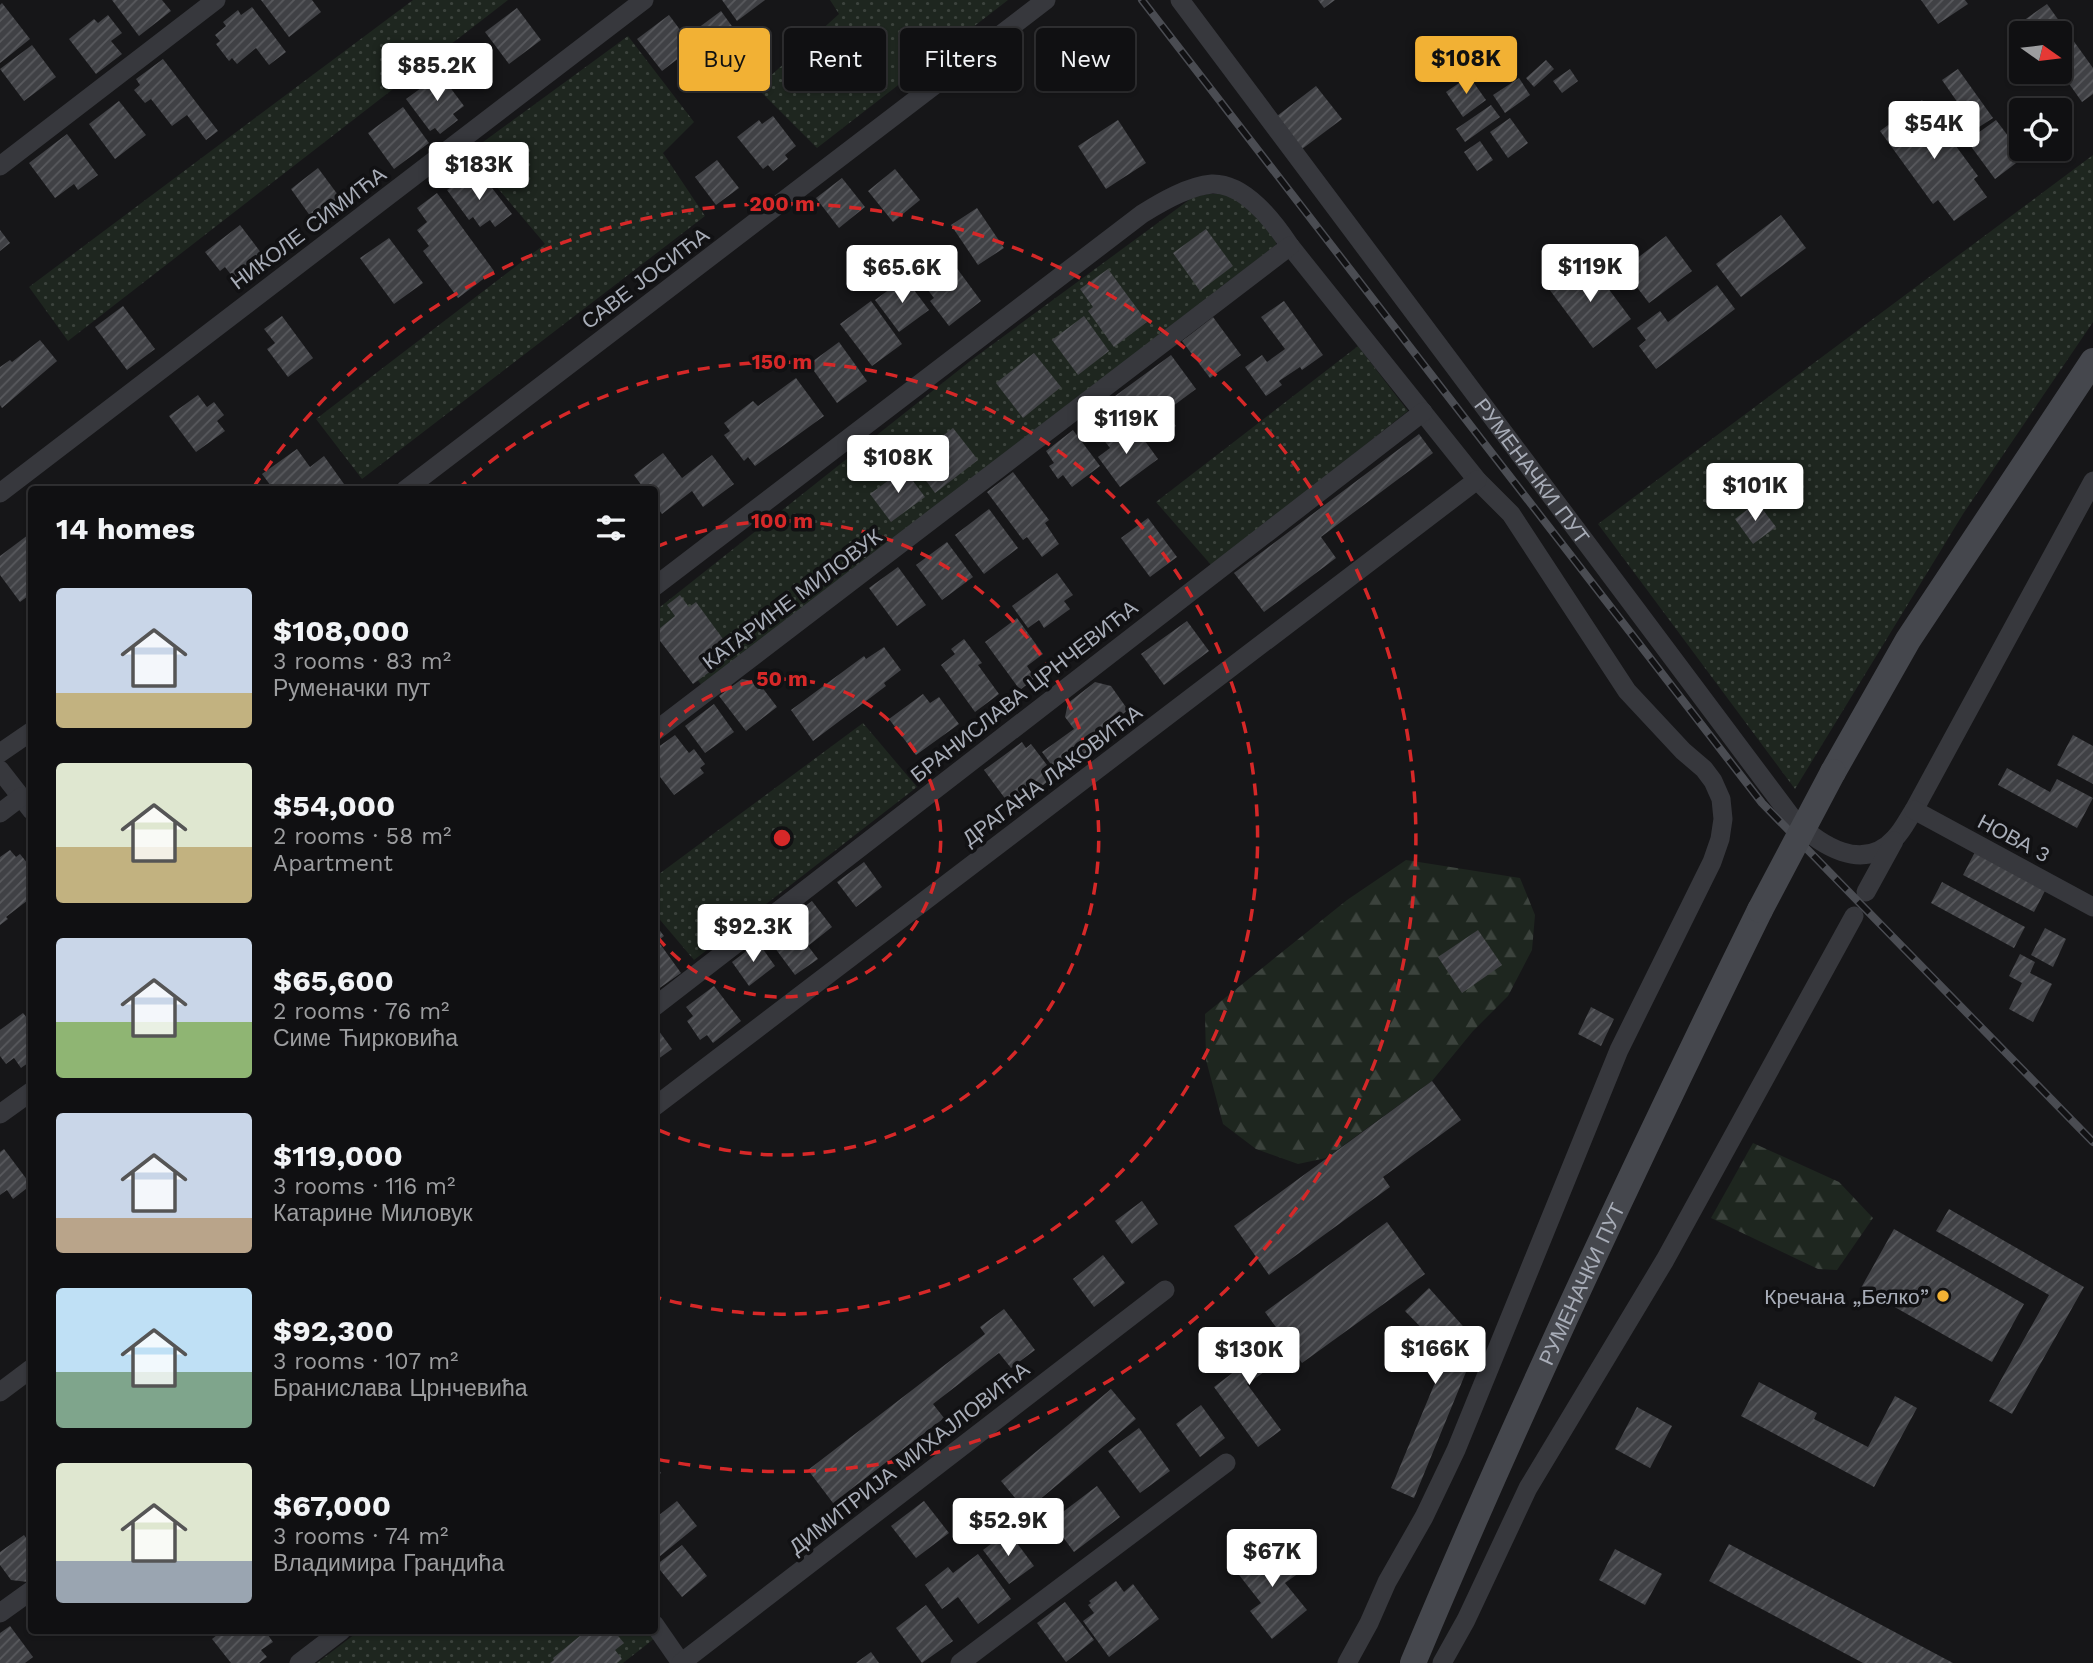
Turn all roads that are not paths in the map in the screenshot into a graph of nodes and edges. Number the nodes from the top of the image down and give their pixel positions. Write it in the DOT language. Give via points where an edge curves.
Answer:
graph roads {
  1 [pos="216,0"];
  2 [pos="644,0"];
  3 [pos="1046,0"];
  4 [pos="1180,0"];
  5 [pos="0,166"];
  6 [pos="1290,247"];
  7 [pos="2093,361"];
  8 [pos="1423,412"];
  9 [pos="1477,480"];
  10 [pos="2093,481"];
  11 [pos="410,486"];
  12 [pos="0,493"];
  13 [pos="658,584"];
  14 [pos="658,729"];
  15 [pos="28,734"];
  16 [pos="0,753"];
  17 [pos="0,770"];
  18 [pos="26,804"];
  19 [pos="1914,810"];
  20 [pos="0,813"];
  21 [pos="1898,834"];
  22 [pos="1866,892"];
  23 [pos="2093,906"];
  24 [pos="1854,916"];
  25 [pos="658,1004"];
  26 [pos="28,1094"];
  27 [pos="658,1104"];
  28 [pos="0,1114"];
  29 [pos="1165,1290"];
  30 [pos="28,1370"];
  31 [pos="0,1392"];
  32 [pos="1226,1463"];
  33 [pos="28,1593"];
  34 [pos="0,1613"];
  35 [pos="658,1630"];
  36 [pos="337,1634"];
  37 [pos="299,1663"];
  38 [pos="681,1663"];
  39 [pos="960,1663"];
  40 [pos="1347,1663"];
  41 [pos="1413,1663"];
  42 [pos="1442,1663"];
  1 -- 5 [label="street"];
  2 -- 12 [label="street, НИКОЛЕ СИМИЋА"];
  3 -- 11 [label="street, САВЕ ЈОСИЋА"];
  4 -- 21 [label="street, РУМЕНАЧКИ ПУТ" via="1793,819 1822,843 1853,855 1882,848"];
  6 -- 8 [label="street"];
  6 -- 13 [label="street" via="1258,205 1226,187 1212,184 1171,196"];
  6 -- 14 [label="street, КАТАРИНЕ МИЛОВУК"];
  7 -- 41 [label="main road, РУМЕНАЧКИ ПУТ, bridge" via="1908,640 1759,910 1622,1194"];
  8 -- 9 [label="street"];
  8 -- 25 [label="street, БРАНИСЛАВА ЦРНЧЕВИЋА"];
  9 -- 27 [label="street, ДРАГАНА ЛАКОВИЋА"];
  9 -- 40 [label="street" via="1511,514 1627,691 1713,781 1723,809 1722,829 1712,862 1619,1050 1456,1450"];
  10 -- 19 [label="street, РУМЕНАЧКИ ПУТ"];
  15 -- 16 [label="street"];
  17 -- 18 [label="street"];
  18 -- 20 [label="street"];
  19 -- 21 [label="street, РУМЕНАЧКИ ПУТ"];
  19 -- 23 [label="street, НОВА 3"];
  21 -- 22 [label="street"];
  24 -- 42 [label="street" via="1665,1260 1528,1488"];
  26 -- 28 [label="street"];
  29 -- 38 [label="street, ДИМИТРИЈА МИХАЈЛОВИЋА"];
  30 -- 31 [label="street"];
  32 -- 39 [label="street"];
  33 -- 34 [label="street"];
  35 -- 38 [label="street"];
  36 -- 37 [label="street"];
}
